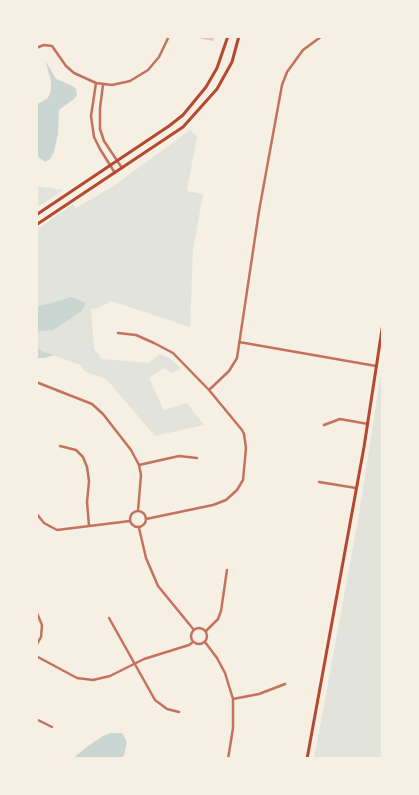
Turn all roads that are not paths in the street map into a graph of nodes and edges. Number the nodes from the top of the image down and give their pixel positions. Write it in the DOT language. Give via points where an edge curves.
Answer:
graph roads {
  1 [pos="169,36"];
  2 [pos="228,36"];
  3 [pos="239,36"];
  4 [pos="322,36"];
  5 [pos="36,48"];
  6 [pos="96,83"];
  7 [pos="104,85"];
  8 [pos="116,160"];
  9 [pos="109,165"];
  10 [pos="122,168"];
  11 [pos="115,173"];
  12 [pos="36,215"];
  13 [pos="36,225"];
  14 [pos="383,323"];
  15 [pos="118,333"];
  16 [pos="239,342"];
  17 [pos="376,366"];
  18 [pos="38,384"];
  19 [pos="209,390"];
  20 [pos="368,424"];
  21 [pos="324,425"];
  22 [pos="60,446"];
  23 [pos="197,458"];
  24 [pos="139,465"];
  25 [pos="319,482"];
  26 [pos="356,488"];
  27 [pos="138,511"];
  28 [pos="36,513"];
  29 [pos="146,518"];
  30 [pos="130,521"];
  31 [pos="89,526"];
  32 [pos="139,528"];
  33 [pos="227,570"];
  34 [pos="36,610"];
  35 [pos="109,618"];
  36 [pos="194,630"];
  37 [pos="206,631"];
  38 [pos="193,642"];
  39 [pos="206,642"];
  40 [pos="36,646"];
  41 [pos="36,656"];
  42 [pos="135,664"];
  43 [pos="284,684"];
  44 [pos="233,700"];
  45 [pos="179,712"];
  46 [pos="36,720"];
  47 [pos="52,727"];
  48 [pos="228,759"];
  49 [pos="307,759"];
  1 -- 7 [label="street" via="158,58 143,74 123,83"];
  2 -- 8 [label="main road" via="217,68 195,101 168,126"];
  3 -- 10 [label="main road" via="227,73 206,103 183,127"];
  4 -- 16 [label="street" via="303,50 282,85"];
  5 -- 6 [label="street" via="44,44 52,46 70,70"];
  6 -- 7 [label="street"];
  6 -- 9 [label="street" via="92,124 97,143"];
  7 -- 8 [label="street" via="100,129"];
  8 -- 9 [label="main road"];
  8 -- 10 [label="street"];
  9 -- 11 [label="street"];
  9 -- 12 [label="main road"];
  10 -- 11 [label="main road"];
  11 -- 13 [label="main road"];
  14 -- 17 [label="main road"];
  15 -- 19 [label="street" via="136,335 173,353"];
  16 -- 17 [label="street"];
  16 -- 19 [label="street" via="235,364"];
  17 -- 20 [label="main road"];
  18 -- 24 [label="street" via="92,404 131,450"];
  19 -- 29 [label="street" via="244,434 243,480 226,500"];
  20 -- 21 [label="street" via="340,419"];
  20 -- 26 [label="main road"];
  22 -- 31 [label="street" via="76,450 87,467"];
  23 -- 24 [label="street" via="179,456"];
  24 -- 27 [label="street"];
  25 -- 26 [label="street"];
  26 -- 49 [label="main road"];
  27 -- 29 [label="street"];
  27 -- 30 [label="street" via="131,515"];
  28 -- 31 [label="street" via="44,523 57,530"];
  29 -- 32 [label="street" via="144,526"];
  30 -- 31 [label="street"];
  30 -- 32 [label="street"];
  32 -- 36 [label="street" via="146,558 158,586"];
  33 -- 37 [label="street" via="221,611"];
  34 -- 40 [label="street" via="42,625"];
  35 -- 42 [label="street"];
  36 -- 37 [label="street" via="201,628"];
  36 -- 38 [label="street"];
  37 -- 39 [label="street"];
  38 -- 39 [label="street" via="201,645"];
  38 -- 42 [label="street"];
  39 -- 44 [label="street" via="225,673"];
  41 -- 42 [label="street" via="86,680 105,678"];
  42 -- 45 [label="street" via="155,700 167,709"];
  43 -- 44 [label="street"];
  44 -- 48 [label="street" via="234,722"];
  46 -- 47 [label="street"];
}
